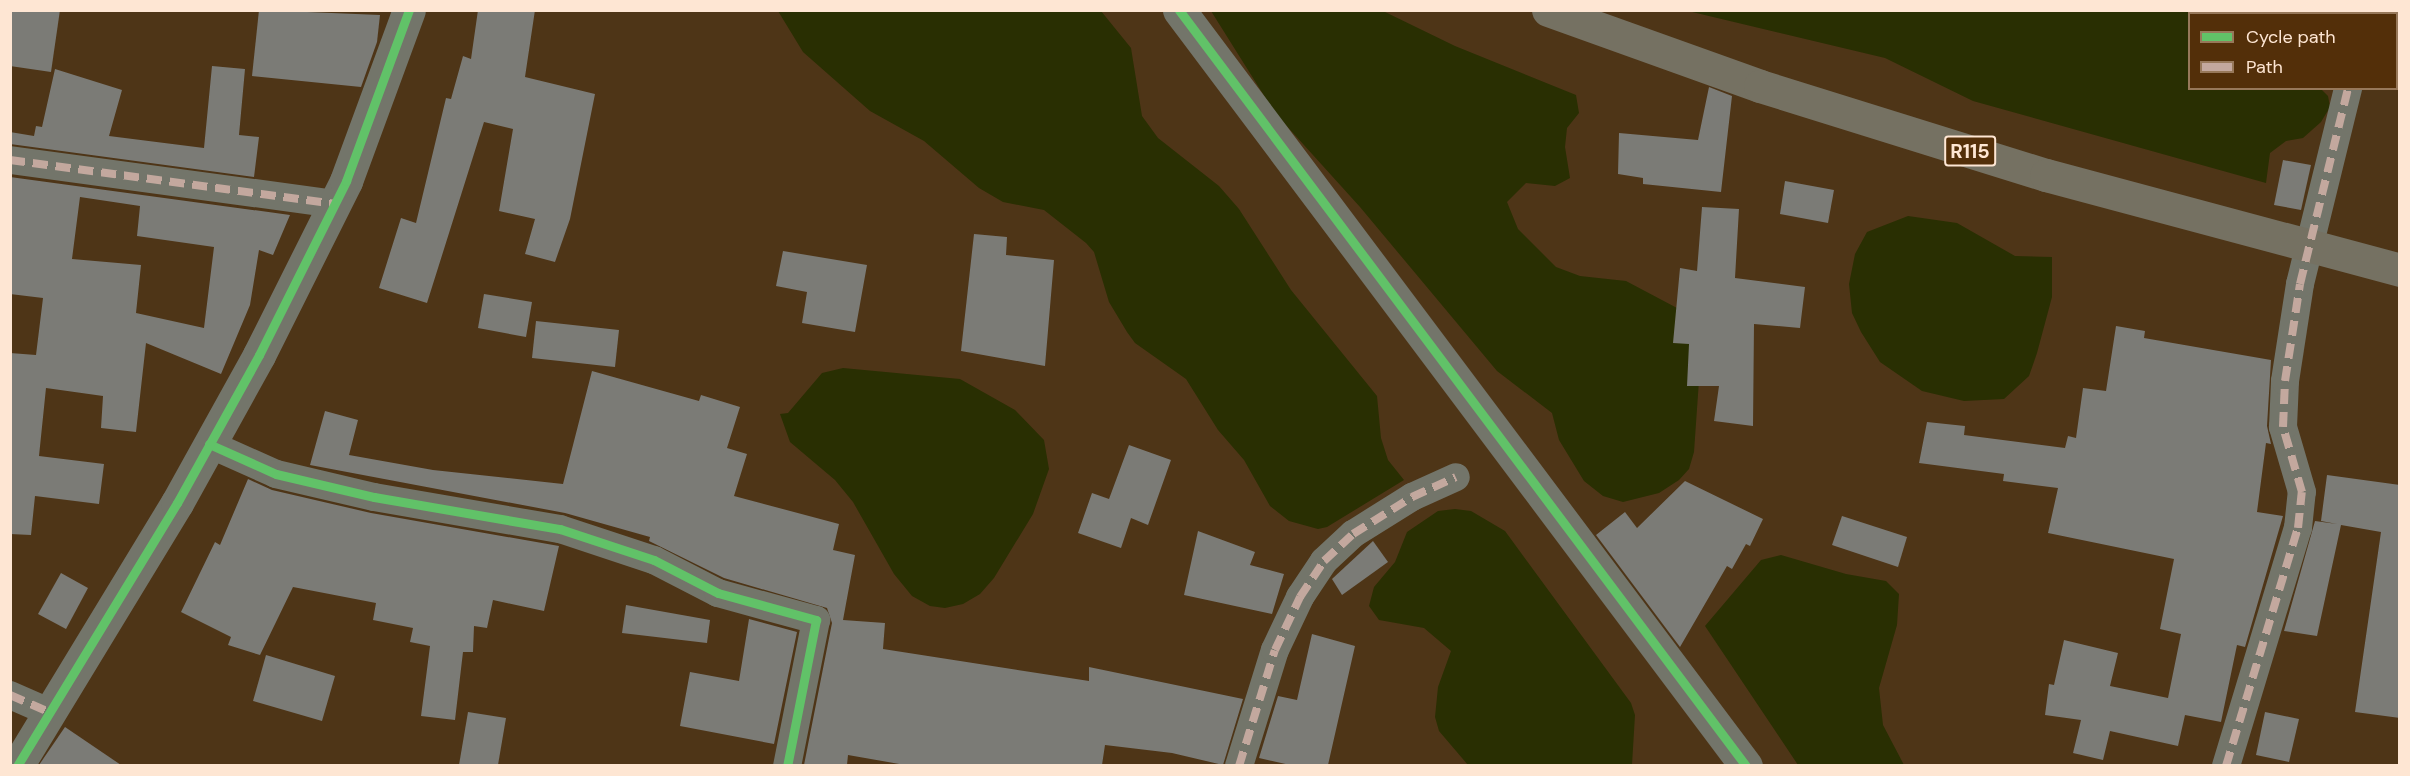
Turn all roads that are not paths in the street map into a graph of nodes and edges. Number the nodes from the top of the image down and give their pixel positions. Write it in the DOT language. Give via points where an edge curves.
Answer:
graph roads {
  1 [pos="409,10"];
  2 [pos="1179,10"];
  3 [pos="1548,10"];
  4 [pos="2348,90"];
  5 [pos="10,160"];
  6 [pos="334,204"];
  7 [pos="2310,245"];
  8 [pos="2400,270"];
  9 [pos="209,444"];
  10 [pos="1456,477"];
  11 [pos="10,695"];
  12 [pos="49,712"];
  13 [pos="16,765"];
  14 [pos="787,765"];
  15 [pos="1239,765"];
  16 [pos="1746,765"];
  17 [pos="2226,765"];
  1 -- 6 [label="street"];
  2 -- 16 [label="street"];
  3 -- 7 [label="main road, R115" via="1760,86 2046,175"];
  4 -- 7 [label="street"];
  5 -- 6 [label="street"];
  6 -- 9 [label="street"];
  7 -- 8 [label="main road, R115"];
  7 -- 17 [label="street" via="2285,381 2283,427 2302,492 2298,528"];
  9 -- 12 [label="street"];
  9 -- 14 [label="street" via="276,474 560,529 654,560 718,593 816,620"];
  10 -- 15 [label="street" via="1412,497 1353,534 1324,561 1300,597 1275,650"];
  11 -- 12 [label="street"];
  12 -- 13 [label="street"];
}
